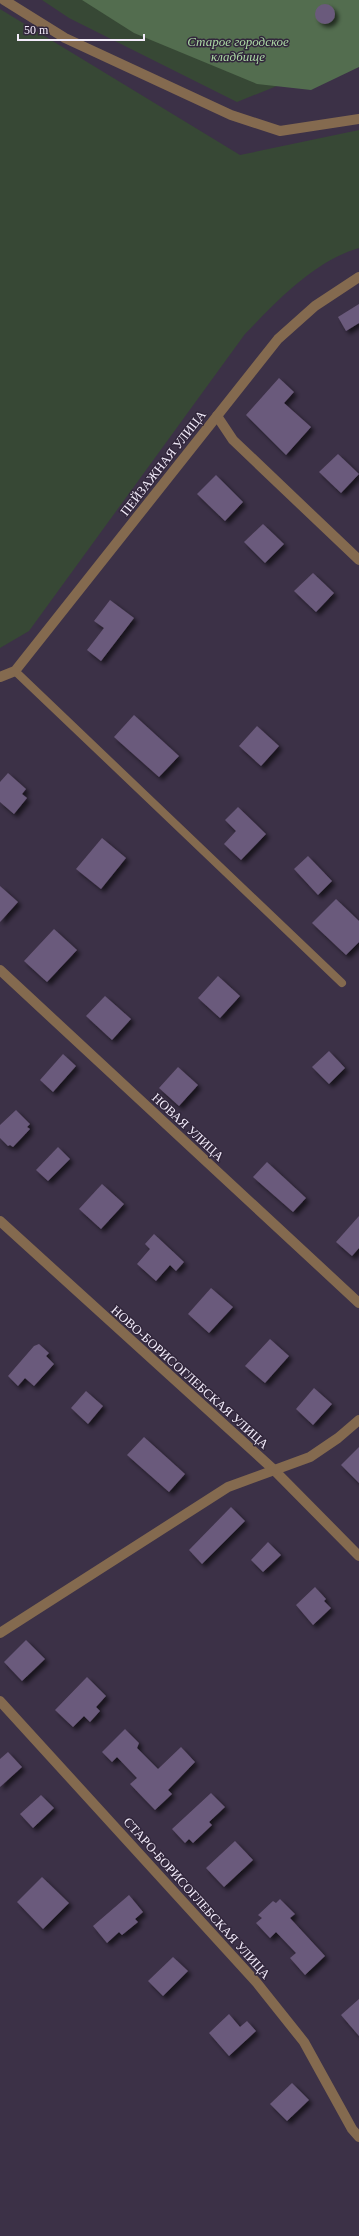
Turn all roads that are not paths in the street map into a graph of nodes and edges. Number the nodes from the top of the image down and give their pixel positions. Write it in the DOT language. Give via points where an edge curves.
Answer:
graph roads {
  1 [pos="4,0"];
  2 [pos="359,119"];
  3 [pos="359,277"];
  4 [pos="217,416"];
  5 [pos="359,560"];
  6 [pos="15,671"];
  7 [pos="0,678"];
  8 [pos="0,970"];
  9 [pos="342,983"];
  10 [pos="0,1221"];
  11 [pos="359,1303"];
  12 [pos="359,1420"];
  13 [pos="273,1469"];
  14 [pos="359,1556"];
  15 [pos="0,1633"];
  16 [pos="0,1701"];
  17 [pos="359,2137"];
  1 -- 2 [label="street" via="65,38 232,115 280,131"];
  3 -- 4 [label="street, ПЕЙЗАЖНАЯ УЛИЦА" via="315,306 278,339"];
  4 -- 5 [label="street" via="232,440"];
  4 -- 6 [label="street, ПЕЙЗАЖНАЯ УЛИЦА"];
  6 -- 7 [label="street, ПЕЙЗАЖНАЯ УЛИЦА"];
  6 -- 9 [label="lane"];
  8 -- 11 [label="street, НОВАЯ УЛИЦА"];
  10 -- 13 [label="street, НОВО-БОРИСОГЛЕБСКАЯ УЛИЦА"];
  12 -- 13 [label="street" via="310,1457"];
  13 -- 14 [label="street, НОВО-БОРИСОГЛЕБСКАЯ УЛИЦА"];
  13 -- 15 [label="street" via="228,1487"];
  16 -- 17 [label="street, СТАРО-БОРИСОГЛЕБСКАЯ УЛИЦА" via="257,1983 304,2042 352,2129"];
}
